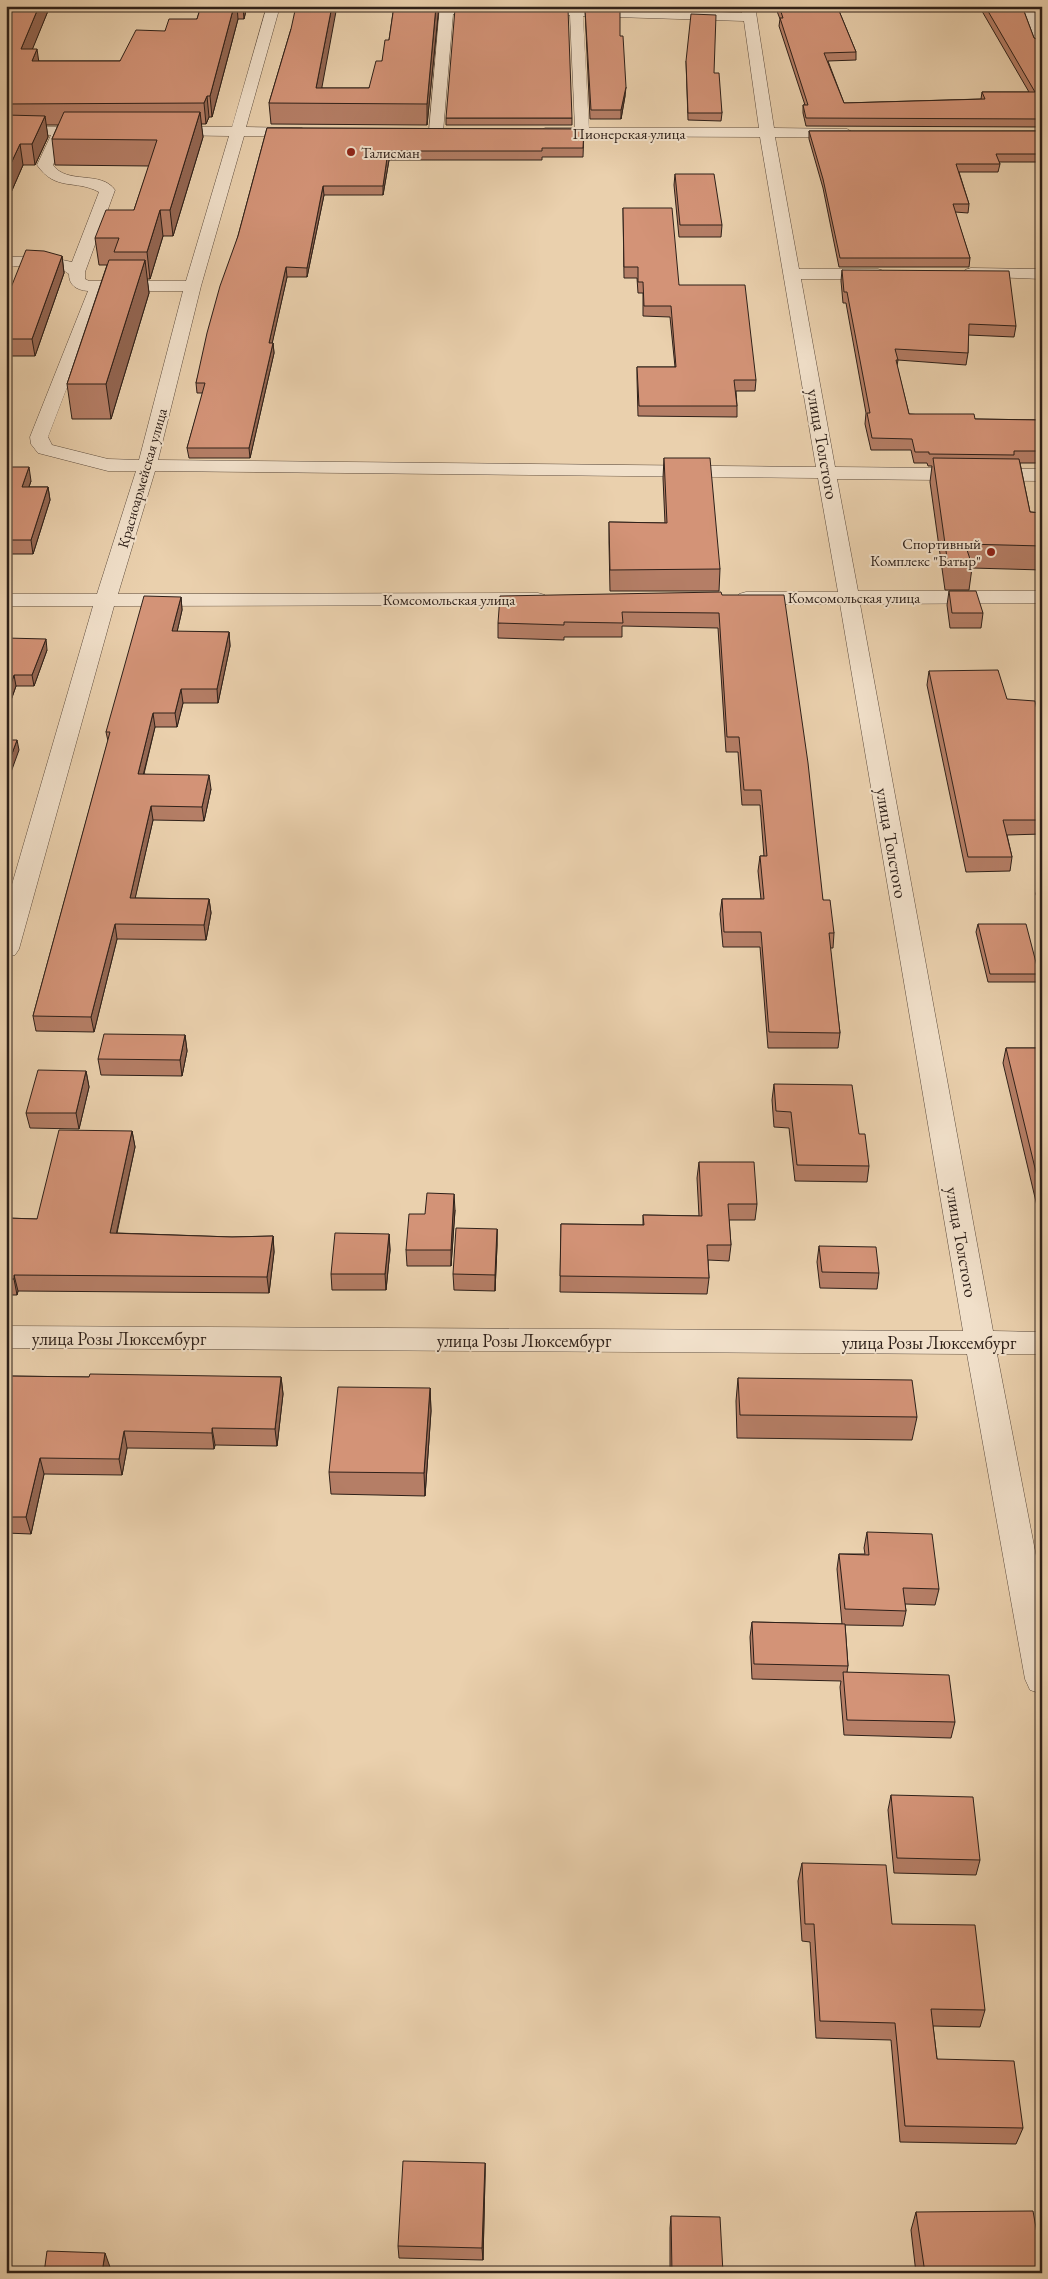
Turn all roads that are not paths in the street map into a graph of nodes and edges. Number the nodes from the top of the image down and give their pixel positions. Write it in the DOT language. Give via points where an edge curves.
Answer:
graph roads {
  1 [pos="274,6"];
  2 [pos="1026,6"];
  3 [pos="447,8"];
  4 [pos="576,8"];
  5 [pos="749,12"];
  6 [pos="1042,45"];
  7 [pos="6,130"];
  8 [pos="60,130"];
  9 [pos="109,131"];
  10 [pos="149,131"];
  11 [pos="238,132"];
  12 [pos="317,132"];
  13 [pos="455,132"];
  14 [pos="533,132"];
  15 [pos="582,132"];
  16 [pos="767,133"];
  17 [pos="864,133"];
  18 [pos="6,262"];
  19 [pos="77,272"];
  20 [pos="792,274"];
  21 [pos="891,274"];
  22 [pos="960,274"];
  23 [pos="1042,274"];
  24 [pos="98,286"];
  25 [pos="193,286"];
  26 [pos="147,465"];
  27 [pos="828,473"];
  28 [pos="1042,475"];
  29 [pos="849,597"];
  30 [pos="1042,597"];
  31 [pos="730,598"];
  32 [pos="561,599"];
  33 [pos="6,600"];
  34 [pos="105,601"];
  35 [pos="6,950"];
  36 [pos="6,1338"];
  37 [pos="980,1342"];
  38 [pos="1042,1342"];
  39 [pos="1042,1679"];
  1 -- 11 [label="street, Красноармейская улица"];
  2 -- 6 [label="street"];
  3 -- 4 [label="street"];
  3 -- 13 [label="street" via="431,132"];
  4 -- 5 [label="street" via="589,13"];
  4 -- 15 [label="street"];
  5 -- 16 [label="street, улица Толстого"];
  7 -- 8 [label="street"];
  8 -- 9 [label="street"];
  8 -- 19 [label="street" via="45,165 48,170 60,177 107,190"];
  10 -- 11 [label="street"];
  11 -- 12 [label="street"];
  11 -- 25 [label="street, Красноармейская улица"];
  14 -- 15 [label="street, Пионерская улица"];
  15 -- 16 [label="street, Пионерская улица"];
  16 -- 17 [label="street, Пионерская улица"];
  16 -- 20 [label="street, улица Толстого"];
  18 -- 19 [label="street" via="45,262 69,266"];
  19 -- 24 [label="street" via="76,281 80,284"];
  20 -- 21 [label="street"];
  20 -- 27 [label="street, улица Толстого"];
  22 -- 23 [label="street"];
  24 -- 25 [label="street"];
  24 -- 26 [label="street" via="39,437 40,444 58,454 108,465"];
  25 -- 26 [label="street, Красноармейская улица"];
  26 -- 27 [label="street"];
  26 -- 34 [label="street, Красноармейская улица"];
  27 -- 28 [label="street"];
  27 -- 29 [label="street, улица Толстого"];
  29 -- 30 [label="street, Комсомольская улица"];
  29 -- 31 [label="street, Комсомольская улица"];
  29 -- 37 [label="street, улица Толстого"];
  32 -- 34 [label="street, Комсомольская улица"];
  33 -- 34 [label="street, Комсомольская улица"];
  34 -- 35 [label="street, Красноармейская улица"];
  36 -- 37 [label="street, улица Розы Люксембург"];
  37 -- 38 [label="street, улица Розы Люксембург"];
  37 -- 39 [label="street, улица Толстого"];
}
